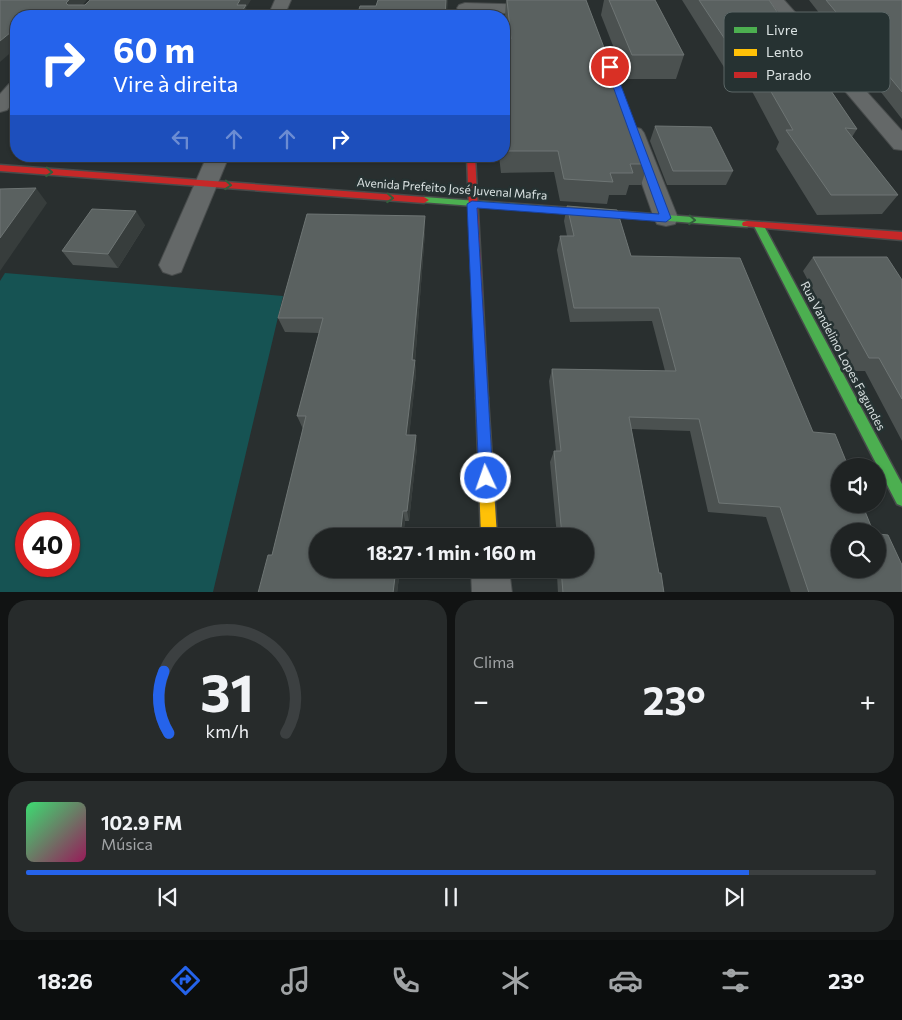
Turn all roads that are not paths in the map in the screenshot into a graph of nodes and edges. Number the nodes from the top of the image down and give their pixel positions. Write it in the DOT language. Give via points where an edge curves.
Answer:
graph roads {
  1 [pos="776,0"];
  2 [pos="465,8"];
  3 [pos="560,11"];
  4 [pos="786,12"];
  5 [pos="856,92"];
  6 [pos="10,95"];
  7 [pos="0,106"];
  8 [pos="627,114"];
  9 [pos="902,144"];
  10 [pos="215,162"];
  11 [pos="471,162"];
  12 [pos="0,168"];
  13 [pos="206,184"];
  14 [pos="472,204"];
  15 [pos="666,218"];
  16 [pos="759,226"];
  17 [pos="902,236"];
  18 [pos="172,265"];
  19 [pos="902,499"];
  20 [pos="489,528"];
  21 [pos="491,578"];
  22 [pos="492,592"];
  1 -- 4 [label="street"];
  2 -- 3 [label="street"];
  5 -- 9 [label="street"];
  6 -- 7 [label="street"];
  8 -- 15 [label="street"];
  10 -- 13 [label="street"];
  11 -- 14 [label="main road"];
  12 -- 13 [label="main road, Avenida Prefeito José Juvenal Mafra, one-way"];
  13 -- 14 [label="main road, Avenida Prefeito José Juvenal Mafra, one-way"];
  13 -- 18 [label="street"];
  14 -- 15 [label="main road, Avenida Prefeito José Juvenal Mafra"];
  14 -- 20 [label="main road"];
  15 -- 16 [label="main road, Avenida Prefeito José Juvenal Mafra, one-way"];
  16 -- 17 [label="main road, Avenida Prefeito José Juvenal Mafra"];
  16 -- 19 [label="main road, Rua Vandelino Lopes Fagundes"];
  21 -- 22 [label="street"];
}
